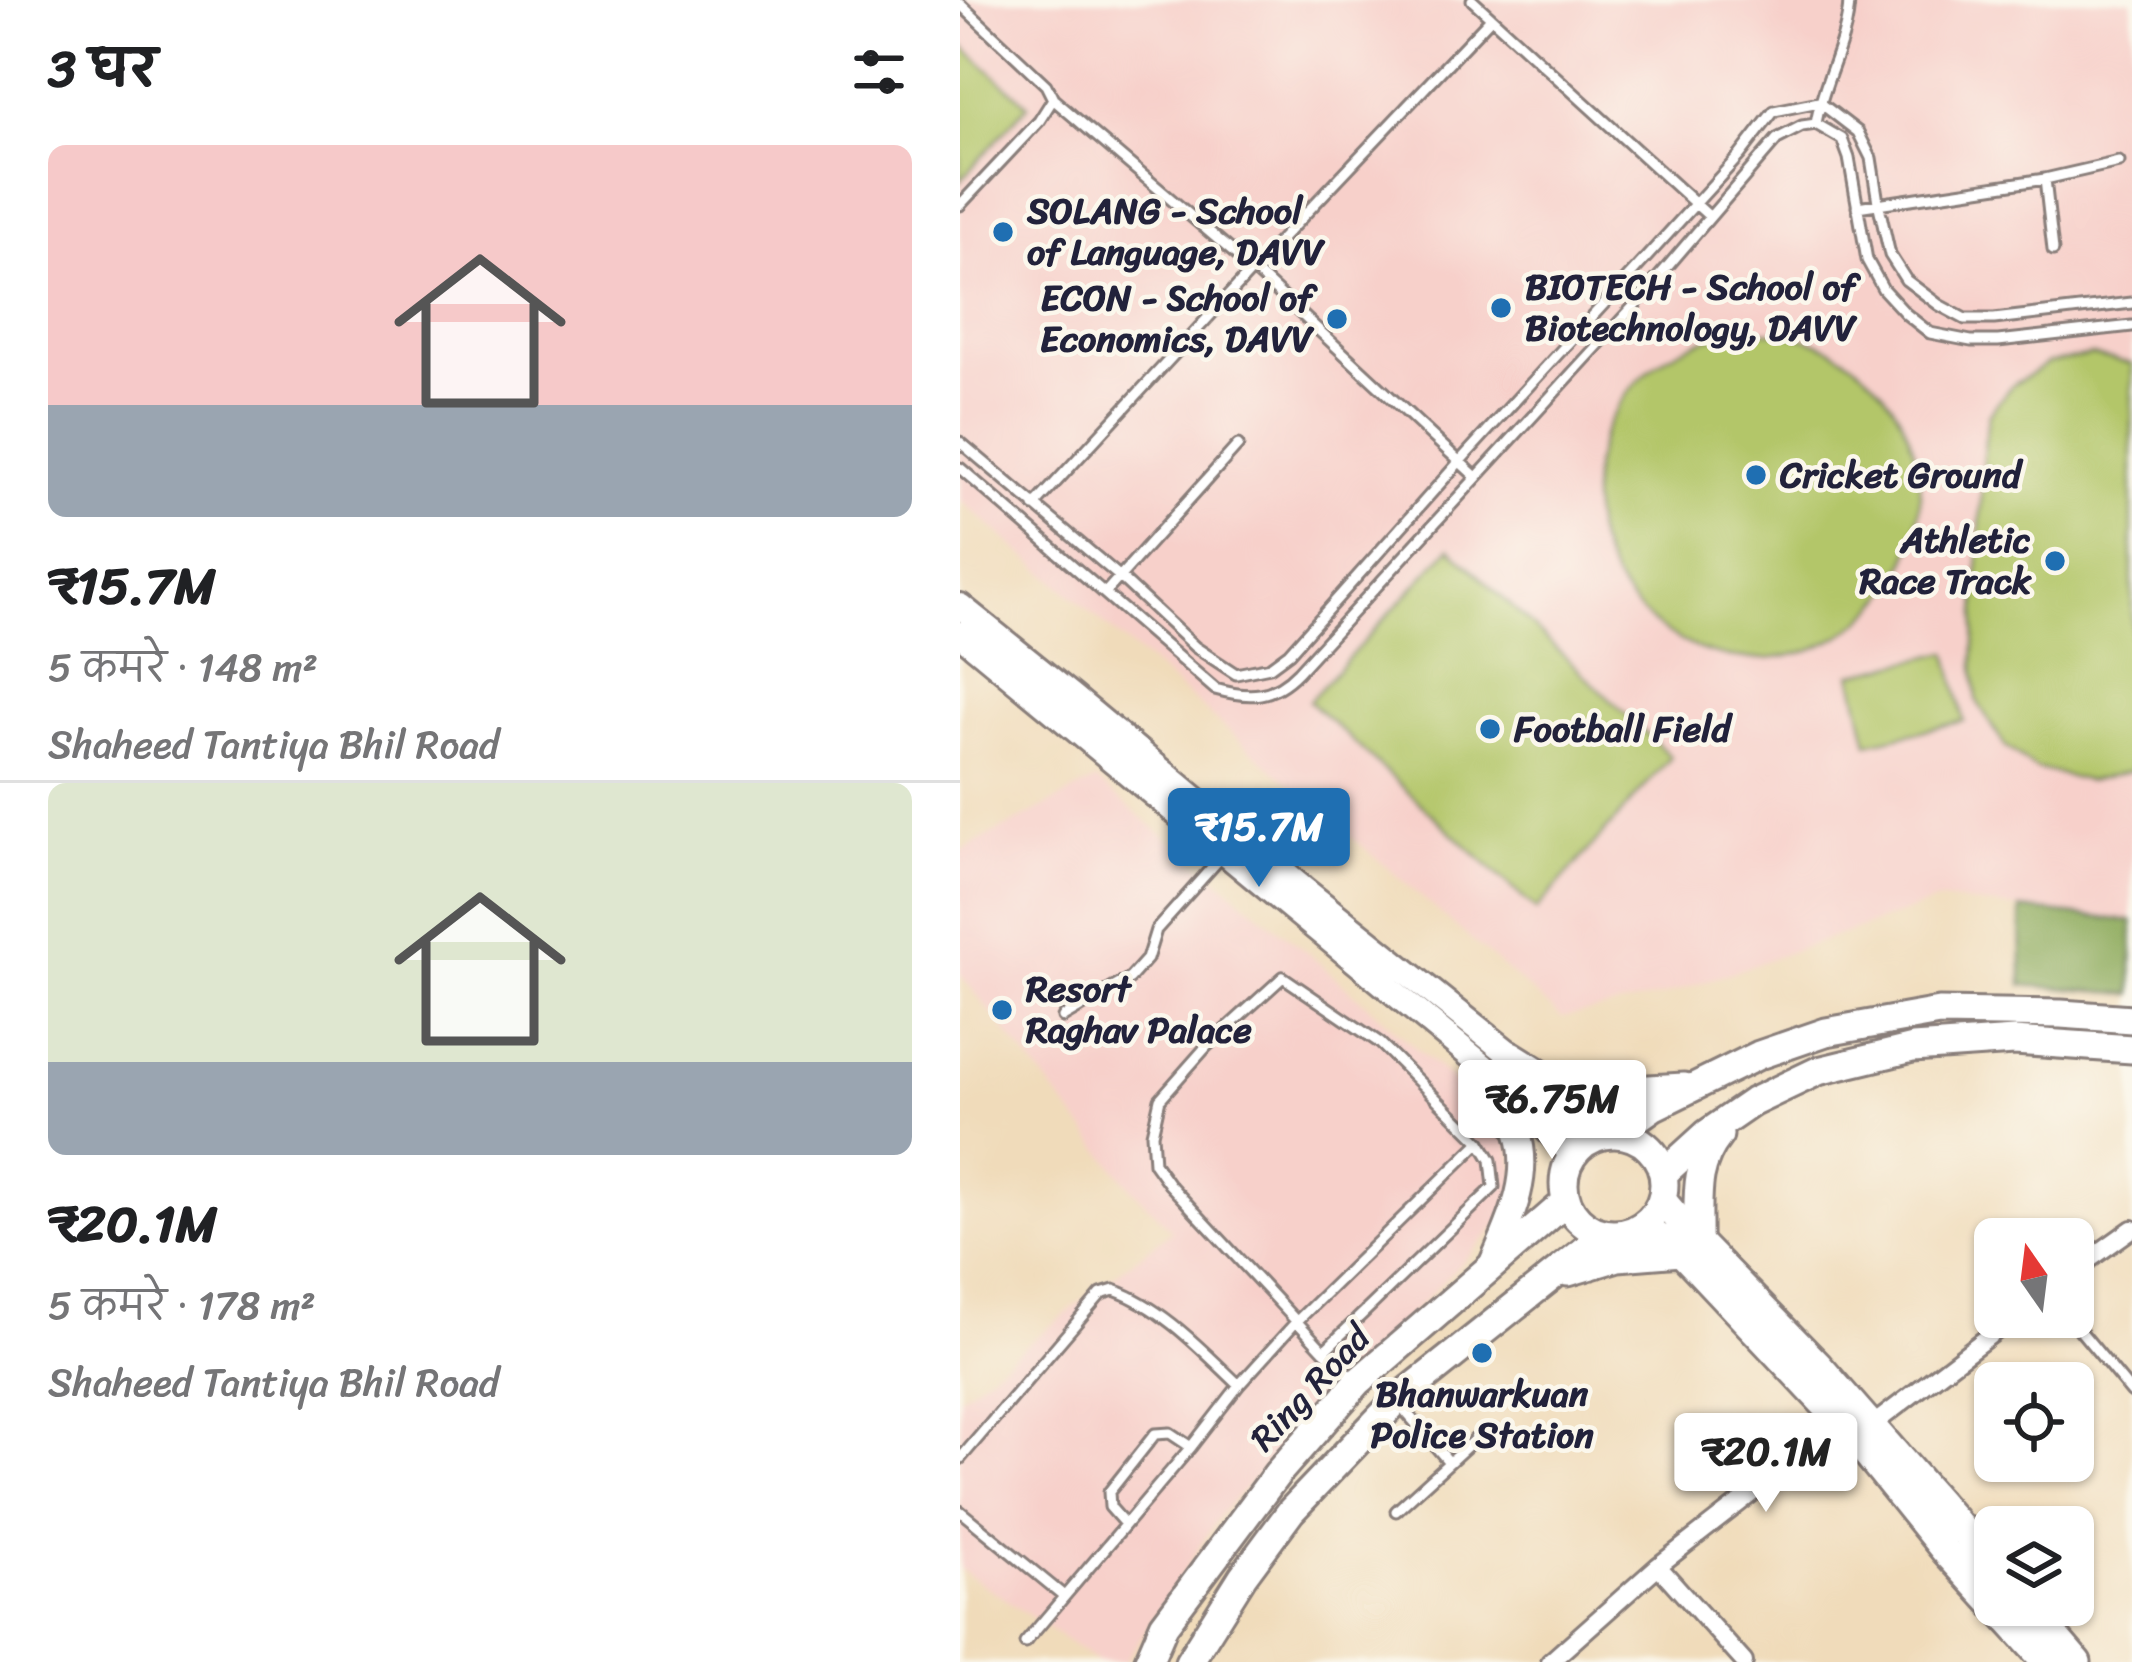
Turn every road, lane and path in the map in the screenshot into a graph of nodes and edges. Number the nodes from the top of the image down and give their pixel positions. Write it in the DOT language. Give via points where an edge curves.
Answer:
graph roads {
  1 [pos="1472,0"];
  2 [pos="1849,0"];
  3 [pos="960,4"];
  4 [pos="1491,18"];
  5 [pos="1053,100"];
  6 [pos="1819,102"];
  7 [pos="1816,124"];
  8 [pos="2119,162"];
  9 [pos="2044,179"];
  10 [pos="1878,202"];
  11 [pos="960,205"];
  12 [pos="1695,205"];
  13 [pos="1857,206"];
  14 [pos="1709,217"];
  15 [pos="2053,250"];
  16 [pos="1253,269"];
  17 [pos="2132,304"];
  18 [pos="2132,326"];
  19 [pos="960,442"];
  20 [pos="1238,445"];
  21 [pos="1460,461"];
  22 [pos="960,467"];
  23 [pos="1475,476"];
  24 [pos="1034,506"];
  25 [pos="1119,576"];
  26 [pos="1105,593"];
  27 [pos="960,606"];
  28 [pos="960,634"];
  29 [pos="1231,843"];
  30 [pos="1063,1017"];
  31 [pos="2132,1019"];
  32 [pos="1913,1048"];
  33 [pos="2132,1049"];
  34 [pos="1511,1055"];
  35 [pos="1483,1066"];
  36 [pos="1697,1086"];
  37 [pos="1480,1142"];
  38 [pos="1592,1143"];
  39 [pos="1663,1187"];
  40 [pos="1567,1201"];
  41 [pos="1642,1226"];
  42 [pos="2132,1229"];
  43 [pos="1605,1234"];
  44 [pos="1689,1247"];
  45 [pos="2094,1256"];
  46 [pos="1492,1263"];
  47 [pos="1547,1279"];
  48 [pos="1297,1321"];
  49 [pos="1986,1338"];
  50 [pos="2086,1338"];
  51 [pos="1324,1351"];
  52 [pos="1358,1382"];
  53 [pos="1239,1384"];
  54 [pos="2132,1393"];
  55 [pos="1396,1401"];
  56 [pos="1842,1423"];
  57 [pos="1871,1426"];
  58 [pos="1475,1439"];
  59 [pos="1191,1447"];
  60 [pos="960,1459"];
  61 [pos="1449,1462"];
  62 [pos="960,1511"];
  63 [pos="1396,1511"];
  64 [pos="1125,1524"];
  65 [pos="1974,1543"];
  66 [pos="1658,1566"];
  67 [pos="1064,1596"];
  68 [pos="2046,1626"];
  69 [pos="1025,1642"];
  70 [pos="1198,1657"];
  71 [pos="1148,1662"];
  72 [pos="1550,1662"];
  73 [pos="1744,1662"];
  74 [pos="2046,1662"];
  75 [pos="2077,1662"];
  1 -- 4 [label="lane"];
  2 -- 6 [label="lane"];
  3 -- 5 [label="lane"];
  4 -- 12 [label="lane"];
  4 -- 16 [label="lane"];
  5 -- 11 [label="lane"];
  5 -- 16 [label="lane"];
  6 -- 7 [label="lane"];
  6 -- 10 [label="lane" via="1858,132"];
  6 -- 12 [label="lane" via="1774,112"];
  7 -- 13 [label="lane" via="1842,139"];
  7 -- 14 [label="lane" via="1777,139"];
  8 -- 9 [label="lane"];
  9 -- 10 [label="lane"];
  9 -- 15 [label="lane"];
  10 -- 13 [label="lane"];
  10 -- 17 [label="lane" via="1890,255 1906,280 1965,319"];
  12 -- 14 [label="lane"];
  12 -- 21 [label="lane"];
  13 -- 18 [label="lane" via="1882,290 1930,332 1998,341"];
  14 -- 23 [label="lane"];
  16 -- 21 [label="lane"];
  16 -- 24 [label="lane"];
  19 -- 24 [label="lane"];
  20 -- 25 [label="lane"];
  21 -- 23 [label="lane"];
  21 -- 25 [label="lane" via="1270,668 1236,674"];
  22 -- 26 [label="lane"];
  23 -- 26 [label="lane" via="1280,690 1216,689"];
  24 -- 25 [label="lane"];
  25 -- 26 [label="lane"];
  27 -- 29 [label="main road"];
  28 -- 29 [label="main road"];
  29 -- 30 [label="lane" via="1156,930 1130,978"];
  29 -- 34 [label="main road"];
  29 -- 35 [label="main road"];
  31 -- 36 [label="main road" via="1939,1012 1826,1032"];
  32 -- 33 [label="main road" via="2014,1041"];
  32 -- 39 [label="main road" via="1818,1071 1753,1102 1708,1133"];
  32 -- 44 [label="main road" via="1794,1090 1720,1134 1700,1172"];
  34 -- 36 [label="main road" via="1559,1084 1614,1091"];
  34 -- 38 [label="main road"];
  35 -- 38 [label="main road"];
  35 -- 46 [label="main road" via="1518,1133 1523,1170"];
  36 -- 38 [label="main road"];
  37 -- 48 [label="lane"];
  37 -- 48 [label="lane" via="1380,1043 1283,977 1207,1047 1160,1099 1154,1163"];
  37 -- 51 [label="lane" via="1494,1186"];
  38 -- 39 [label="main road" via="1637,1139 1660,1162"];
  38 -- 40 [label="main road" via="1564,1178"];
  39 -- 41 [label="main road"];
  39 -- 44 [label="main road"];
  40 -- 43 [label="main road" via="1581,1222"];
  40 -- 46 [label="main road, Ring Road"];
  41 -- 43 [label="main road"];
  41 -- 44 [label="main road"];
  42 -- 45 [label="street"];
  43 -- 47 [label="main road, Ring Road"];
  44 -- 47 [label="main road"];
  44 -- 56 [label="main road"];
  44 -- 57 [label="main road" via="1818,1365"];
  46 -- 52 [label="main road, Ring Road"];
  47 -- 55 [label="main road, Ring Road"];
  48 -- 51 [label="lane"];
  48 -- 53 [label="lane"];
  49 -- 57 [label="street"];
  50 -- 54 [label="lane"];
  51 -- 52 [label="lane"];
  52 -- 71 [label="main road, Ring Road" via="1277,1474 1164,1625"];
  53 -- 59 [label="lane"];
  53 -- 60 [label="lane" via="1193,1341 1114,1289 1101,1294"];
  55 -- 61 [label="lane"];
  55 -- 70 [label="main road, Ring Road" via="1291,1510"];
  56 -- 66 [label="street"];
  56 -- 74 [label="main road"];
  57 -- 65 [label="main road"];
  58 -- 61 [label="lane"];
  59 -- 64 [label="lane"];
  59 -- 64 [label="lane" via="1170,1433 1155,1434 1109,1492"];
  61 -- 63 [label="lane"];
  62 -- 67 [label="lane"];
  64 -- 67 [label="lane"];
  66 -- 72 [label="street"];
  66 -- 73 [label="street"];
  67 -- 69 [label="lane"];
  68 -- 75 [label="main road"];
}
